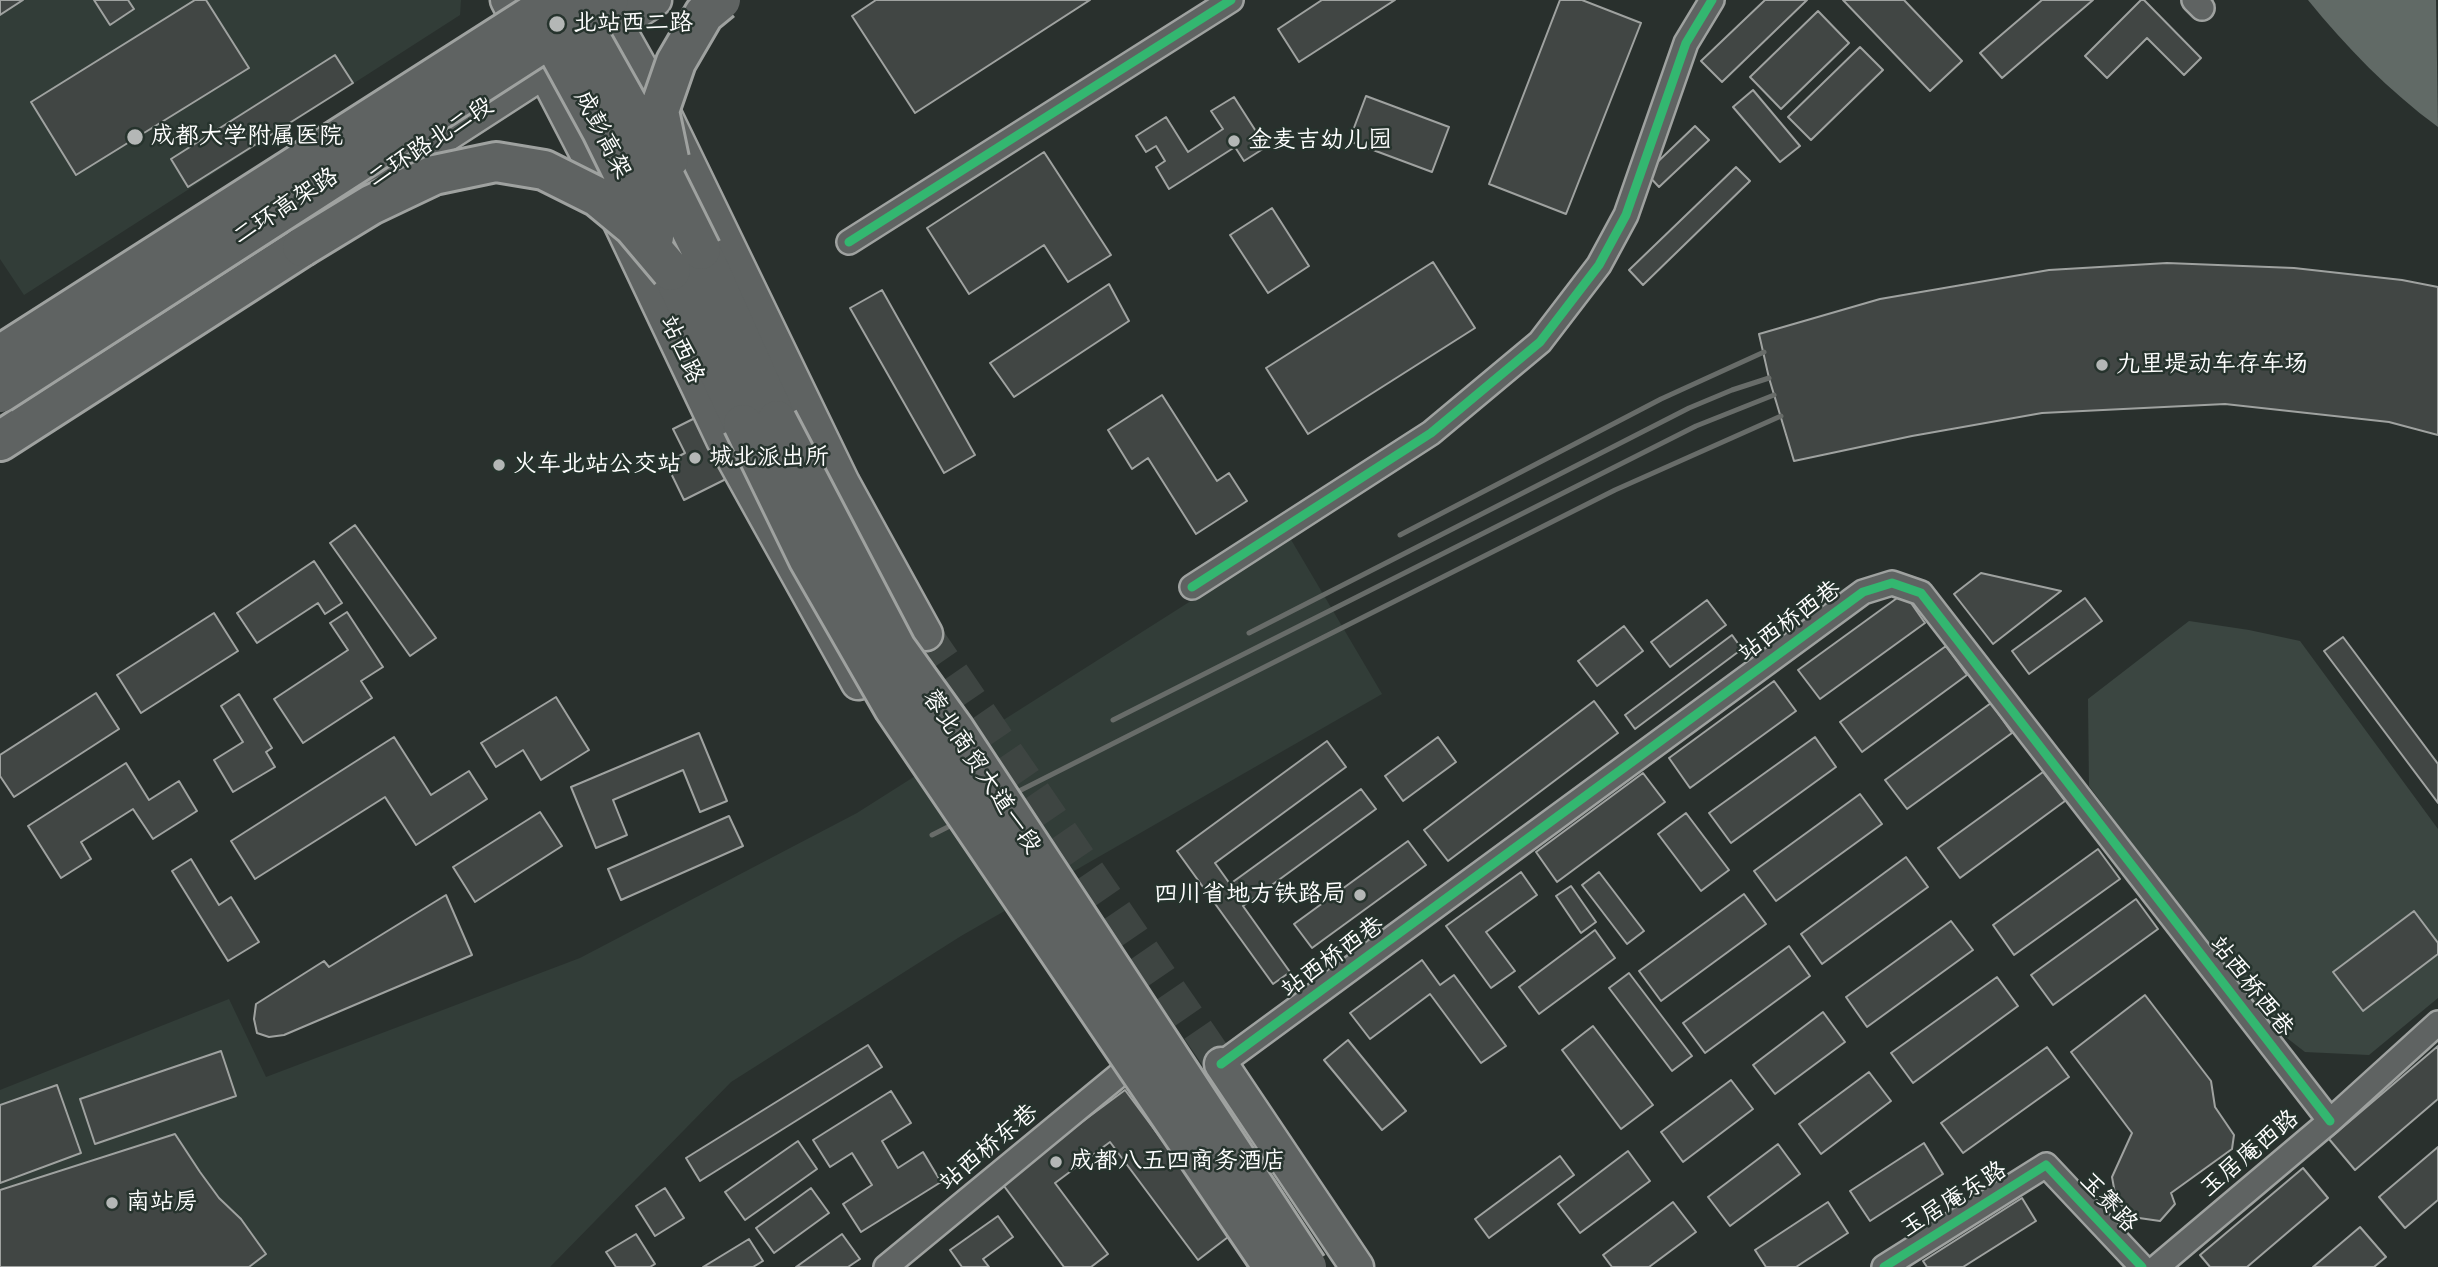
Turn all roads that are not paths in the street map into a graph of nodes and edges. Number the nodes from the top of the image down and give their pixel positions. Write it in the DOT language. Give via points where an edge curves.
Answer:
graph roads {
  1 [pos="556,0"];
  2 [pos="569,0"];
  3 [pos="655,0"];
  4 [pos="721,0"];
  5 [pos="1231,0"];
  6 [pos="1712,0"];
  7 [pos="520,3"];
  8 [pos="609,8"];
  9 [pos="543,71"];
  10 [pos="849,242"];
  11 [pos="686,261"];
  12 [pos="0,340"];
  13 [pos="0,355"];
  14 [pos="0,393"];
  15 [pos="0,425"];
  16 [pos="0,441"];
  17 [pos="1192,587"];
  18 [pos="926,634"];
  19 [pos="858,683"];
  20 [pos="2438,1023"];
  21 [pos="1221,1064"];
  22 [pos="1125,1070"];
  23 [pos="2330,1121"];
  24 [pos="2046,1166"];
  25 [pos="886,1267"];
  26 [pos="1262,1267"];
  27 [pos="1272,1267"];
  28 [pos="1307,1267"];
  29 [pos="1357,1267"];
  30 [pos="1884,1267"];
  31 [pos="2142,1267"];
  32 [pos="2157,1267"];
  1 -- 13 [label="highway, 二环高架路, bridge"];
  2 -- 11 [label="highway, 成彭高架, bridge" via="637,121"];
  3 -- 8 [label="main road, 二环路北二段"];
  4 -- 11 [label="highway, bridge" via="704,14 676,62 659,111"];
  5 -- 10 [label="street"];
  6 -- 17 [label="street" via="1686,43 1626,215 1599,265 1540,342 1431,433"];
  7 -- 9 [label="main road, 站西路"];
  7 -- 11 [label="highway, 成彭高架, bridge"];
  7 -- 12 [label="main road"];
  8 -- 9 [label="main road, 二环路北二段"];
  8 -- 14 [label="highway, 二环高架路, bridge"];
  8 -- 18 [label="main road" via="843,483"];
  9 -- 15 [label="main road, 二环路北二段"];
  9 -- 19 [label="main road, 站西路" via="723,440"];
  11 -- 16 [label="highway, bridge" via="597,197 544,170 496,162 434,175 348,219"];
  11 -- 27 [label="highway, 蓉北商贸大道一段, bridge" via="808,558 894,708"];
  11 -- 28 [label="highway, 蓉北商贸大道一段, bridge" via="777,420 896,648 954,729"];
  20 -- 23 [label="street, 玉居庵西路"];
  21 -- 23 [label="street, 站西桥西巷" via="1863,592 1892,583 1921,593"];
  21 -- 29 [label="main road"];
  22 -- 25 [label="street, 站西桥东巷"];
  22 -- 26 [label="main road"];
  23 -- 32 [label="street, 玉居庵西路"];
  24 -- 30 [label="street, 玉居庵东路"];
  24 -- 31 [label="street, 玉赛路"];
}
